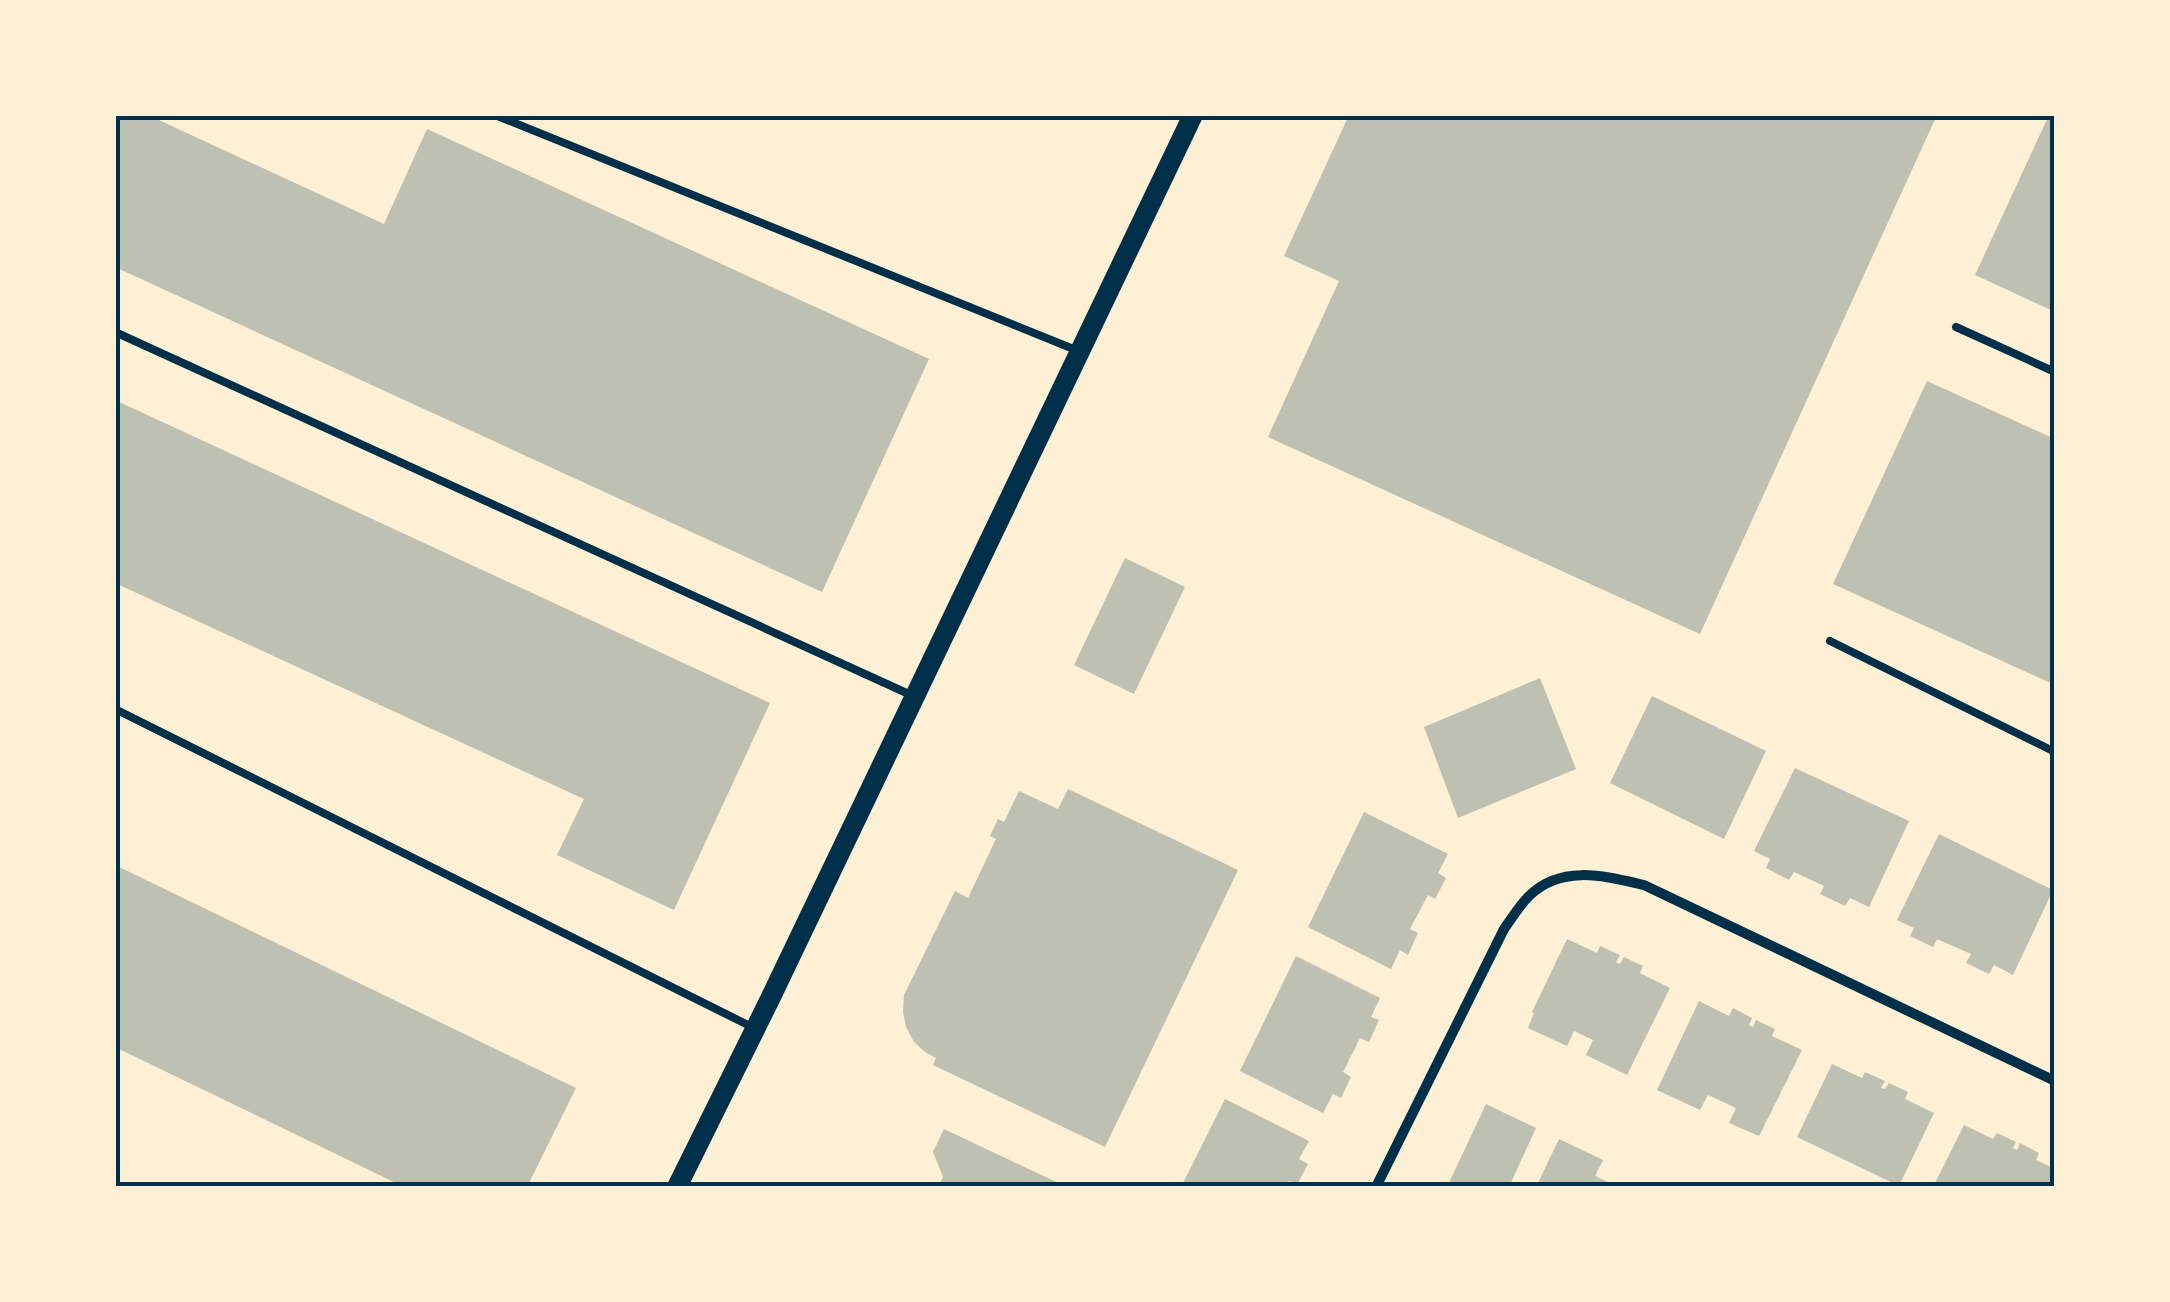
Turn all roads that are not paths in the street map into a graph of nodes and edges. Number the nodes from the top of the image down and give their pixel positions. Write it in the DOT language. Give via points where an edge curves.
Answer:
graph roads {
  1 [pos="495,115"];
  2 [pos="1194,115"];
  3 [pos="1956,327"];
  4 [pos="115,332"];
  5 [pos="1080,351"];
  6 [pos="2055,372"];
  7 [pos="1830,641"];
  8 [pos="916,696"];
  9 [pos="115,709"];
  10 [pos="2055,752"];
  11 [pos="756,1029"];
  12 [pos="2055,1082"];
  13 [pos="677,1187"];
  14 [pos="1376,1187"];
  1 -- 5 [label="lane"];
  2 -- 5 [label="main road"];
  3 -- 6 [label="lane"];
  4 -- 8 [label="lane"];
  5 -- 8 [label="main road"];
  7 -- 10 [label="lane"];
  8 -- 11 [label="main road"];
  9 -- 11 [label="lane"];
  11 -- 13 [label="main road"];
  12 -- 14 [label="street" via="1644,886 1577,874 1554,878 1529,896 1504,929"];
}
